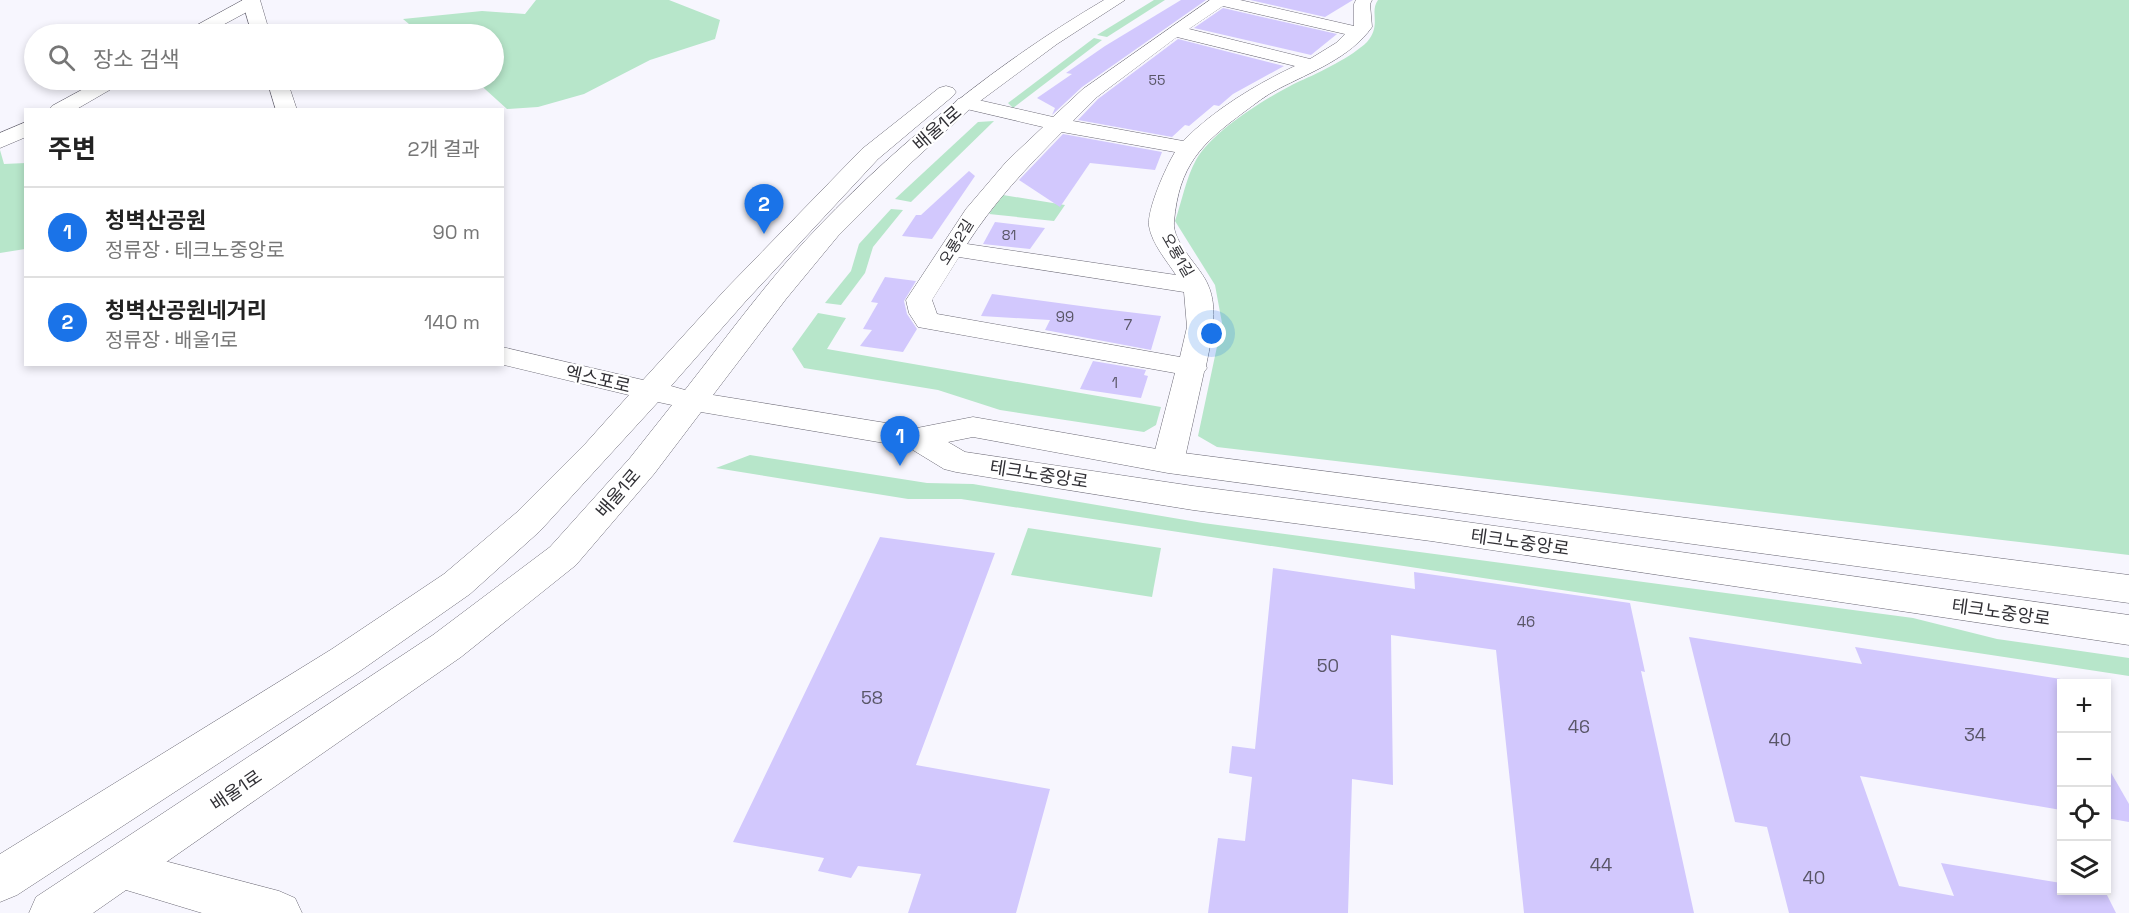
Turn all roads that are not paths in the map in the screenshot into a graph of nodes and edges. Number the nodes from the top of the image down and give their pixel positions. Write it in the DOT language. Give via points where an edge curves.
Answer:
graph roads {
  1 [pos="1085,0"];
  2 [pos="1116,0"];
  3 [pos="1220,0"];
  4 [pos="1365,0"];
  5 [pos="251,1"];
  6 [pos="211,24"];
  7 [pos="258,24"];
  8 [pos="1174,30"];
  9 [pos="1359,32"];
  10 [pos="1313,65"];
  11 [pos="95,90"];
  12 [pos="280,90"];
  13 [pos="965,103"];
  14 [pos="63,108"];
  15 [pos="286,108"];
  16 [pos="1059,125"];
  17 [pos="24,129"];
  18 [pos="0,142"];
  19 [pos="1188,148"];
  20 [pos="953,249"];
  21 [pos="1196,286"];
  22 [pos="504,356"];
  23 [pos="1193,368"];
  24 [pos="650,392"];
  25 [pos="693,401"];
  26 [pos="917,438"];
  27 [pos="1168,462"];
  28 [pos="2129,588"];
  29 [pos="2129,630"];
  30 [pos="119,869"];
  31 [pos="0,880"];
  32 [pos="53,913"];
  33 [pos="279,913"];
  1 -- 24 [label="main road, 배울1로" via="1018,40 939,97 870,154"];
  2 -- 13 [label="main road, 배울1로" via="1050,40"];
  3 -- 8 [label="street, 오룡2길"];
  3 -- 9 [label="street"];
  4 -- 9 [label="street" via="1363,27"];
  5 -- 6 [label="street"];
  5 -- 7 [label="main road"];
  8 -- 10 [label="street"];
  8 -- 16 [label="street, 오룡2길" via="1090,93"];
  9 -- 10 [label="street, 오룡1길"];
  10 -- 19 [label="street, 오룡1길" via="1268,87 1205,131"];
  11 -- 14 [label="street"];
  12 -- 15 [label="main road"];
  13 -- 16 [label="street"];
  13 -- 25 [label="main road, 배울1로" via="904,156 829,231"];
  16 -- 19 [label="street"];
  16 -- 20 [label="street, 오룡2길" via="1015,166 974,214"];
  17 -- 18 [label="street"];
  19 -- 21 [label="street, 오룡1길" via="1169,188 1161,225 1169,245"];
  20 -- 21 [label="street"];
  20 -- 23 [label="street, 오룡2길" via="919,300 928,321"];
  21 -- 23 [label="street, 오룡1길" via="1201,327"];
  22 -- 24 [label="main road, 엑스포로"];
  23 -- 27 [label="street, 오룡1길"];
  24 -- 25 [label="main road, 엑스포로"];
  24 -- 31 [label="main road, 배울1로" via="528,522 457,584 346,660"];
  25 -- 26 [label="main road, 테크노중앙로"];
  25 -- 30 [label="main road, 배울1로" via="563,556 447,646"];
  26 -- 27 [label="main road, 테크노중앙로" via="973,427"];
  26 -- 29 [label="main road, 테크노중앙로" via="957,461"];
  27 -- 28 [label="main road, 테크노중앙로"];
  30 -- 32 [label="main road, 배울1로"];
  30 -- 33 [label="street"];
}
